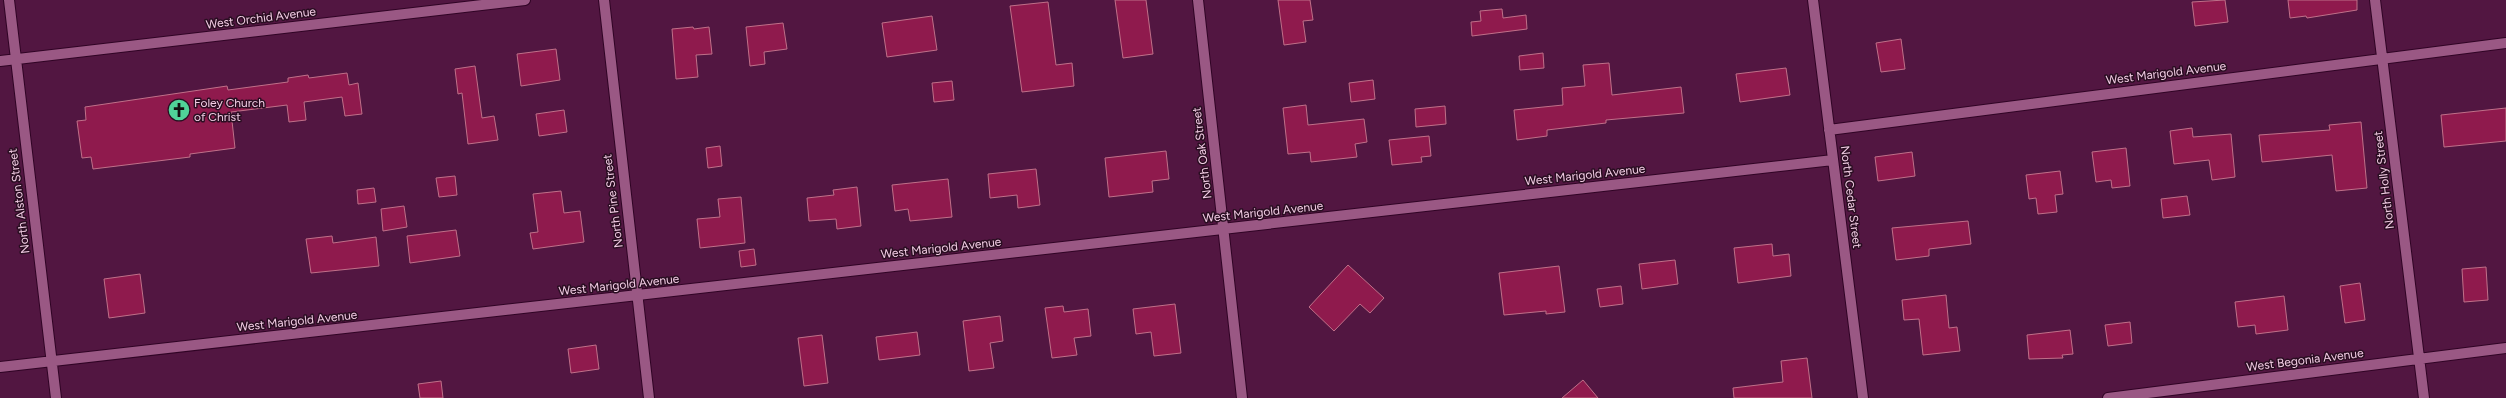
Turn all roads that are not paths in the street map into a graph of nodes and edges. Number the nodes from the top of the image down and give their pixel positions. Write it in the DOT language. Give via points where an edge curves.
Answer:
graph roads {
  1 [pos="9,0"];
  2 [pos="525,0"];
  3 [pos="604,0"];
  4 [pos="1198,0"];
  5 [pos="1813,0"];
  6 [pos="2375,0"];
  7 [pos="2506,43"];
  8 [pos="2383,58"];
  9 [pos="16,59"];
  10 [pos="0,61"];
  11 [pos="1829,130"];
  12 [pos="1833,160"];
  13 [pos="1224,229"];
  14 [pos="638,296"];
  15 [pos="2506,348"];
  16 [pos="2421,358"];
  17 [pos="52,362"];
  18 [pos="0,367"];
  19 [pos="56,398"];
  20 [pos="649,398"];
  21 [pos="1242,398"];
  22 [pos="1863,398"];
  23 [pos="2108,398"];
  24 [pos="2424,398"];
  1 -- 9 [label="street, North Alston Street"];
  2 -- 9 [label="street, West Orchid Avenue"];
  3 -- 14 [label="street, North Pine Street"];
  4 -- 13 [label="street, North Oak Street"];
  5 -- 11 [label="street, North Cedar Street"];
  6 -- 8 [label="street, North Holly Street"];
  7 -- 8 [label="street, West Marigold Avenue"];
  8 -- 11 [label="street, West Marigold Avenue"];
  8 -- 16 [label="street, North Holly Street"];
  9 -- 10 [label="street, West Orchid Avenue"];
  9 -- 17 [label="street, North Alston Street"];
  11 -- 12 [label="street, North Cedar Street"];
  12 -- 13 [label="street, West Marigold Avenue"];
  12 -- 22 [label="street, North Cedar Street"];
  13 -- 14 [label="street, West Marigold Avenue"];
  13 -- 21 [label="street, North Oak Street"];
  14 -- 17 [label="street, West Marigold Avenue"];
  14 -- 20 [label="street, North Pine Street"];
  15 -- 16 [label="street, West Begonia Avenue"];
  16 -- 23 [label="street, West Begonia Avenue"];
  16 -- 24 [label="street, North Holly Street"];
  17 -- 18 [label="street, West Marigold Avenue"];
  17 -- 19 [label="street, North Alston Street"];
}
